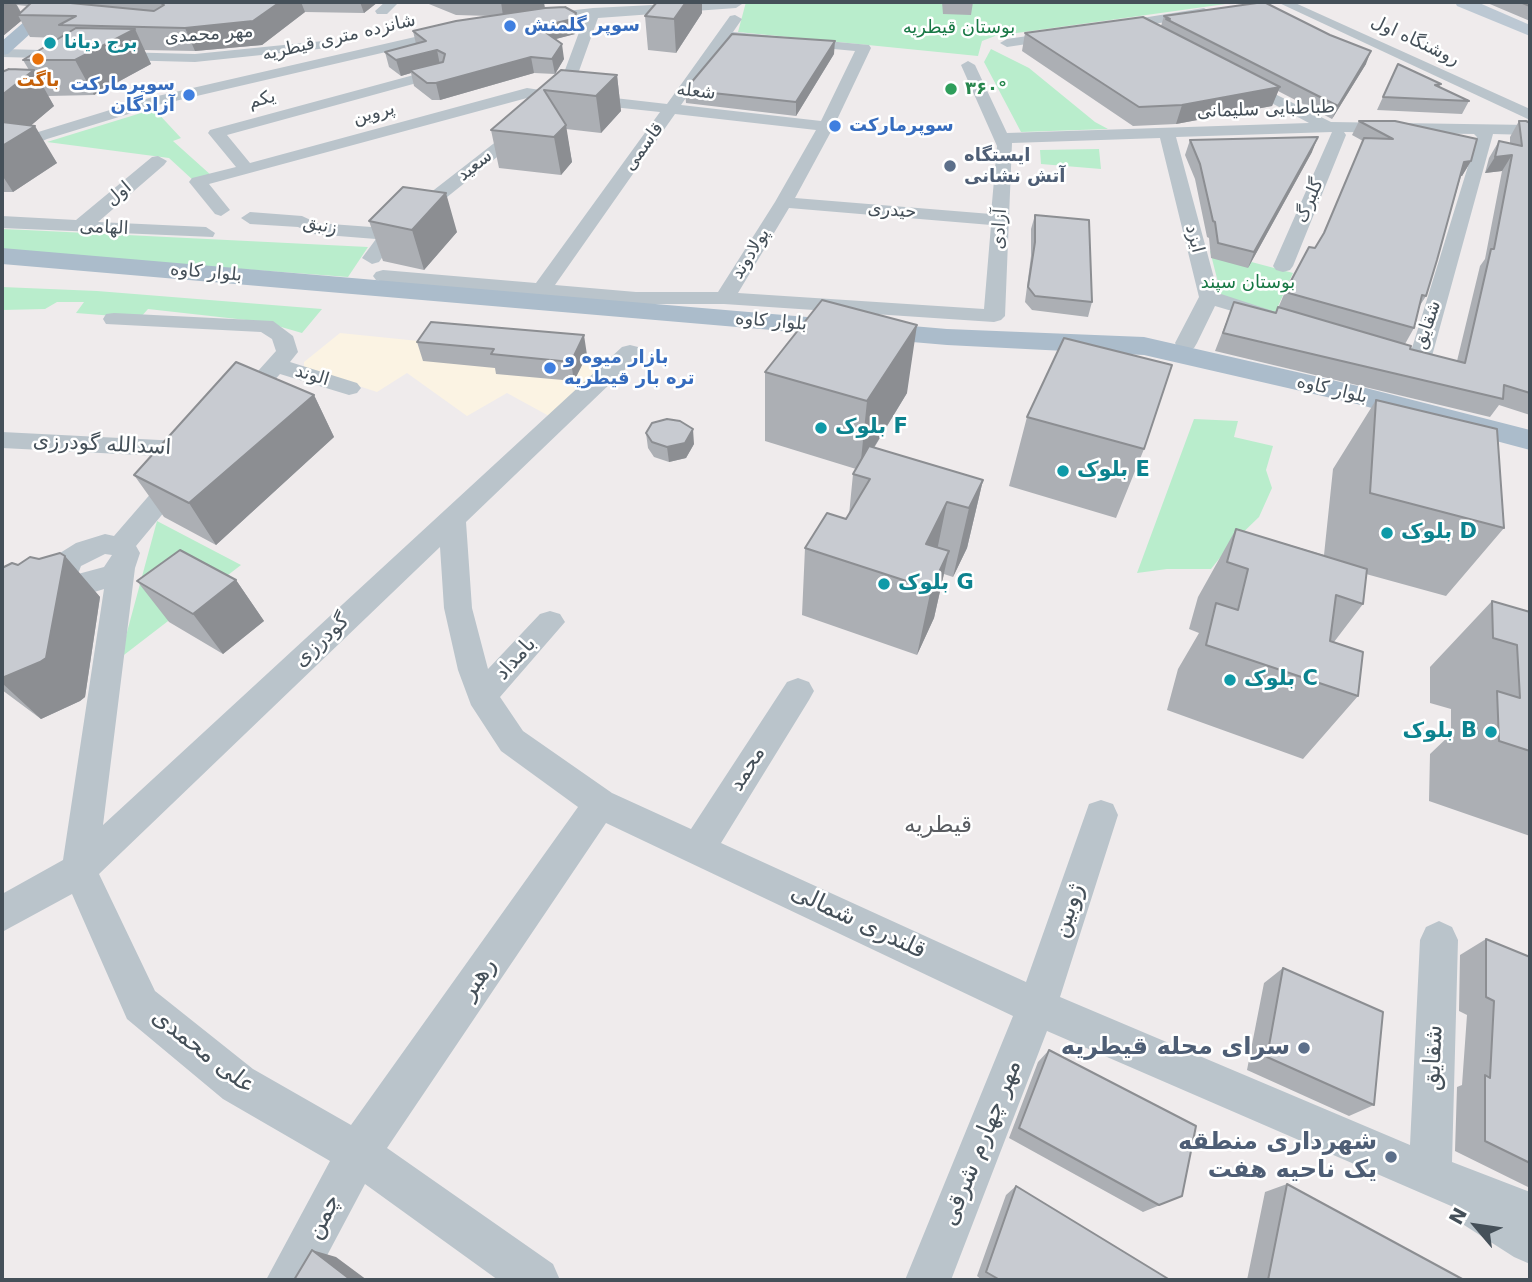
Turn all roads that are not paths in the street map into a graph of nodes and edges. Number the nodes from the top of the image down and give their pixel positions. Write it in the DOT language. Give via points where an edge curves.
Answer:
graph roads {
  1 [pos="36,2"];
  2 [pos="57,2"];
  3 [pos="1283,2"];
  4 [pos="1463,2"];
  5 [pos="1478,2"];
  6 [pos="735,3"];
  7 [pos="1225,8"];
  8 [pos="593,12"];
  9 [pos="525,15"];
  10 [pos="1133,24"];
  11 [pos="1530,24"];
  12 [pos="2,28"];
  13 [pos="465,29"];
  14 [pos="1096,30"];
  15 [pos="1530,31"];
  16 [pos="1070,34"];
  17 [pos="725,35"];
  18 [pos="1158,37"];
  19 [pos="144,39"];
  20 [pos="1007,43"];
  21 [pos="2,51"];
  22 [pos="40,55"];
  23 [pos="88,57"];
  24 [pos="114,58"];
  25 [pos="324,60"];
  26 [pos="968,65"];
  27 [pos="21,67"];
  28 [pos="68,70"];
  29 [pos="441,72"];
  30 [pos="1231,76"];
  31 [pos="363,93"];
  32 [pos="556,97"];
  33 [pos="671,109"];
  34 [pos="1530,115"];
  35 [pos="394,118"];
  36 [pos="826,126"];
  37 [pos="1530,130"];
  38 [pos="1333,131"];
  39 [pos="1483,133"];
  40 [pos="2,136"];
  41 [pos="41,136"];
  42 [pos="1167,136"];
  43 [pos="1530,137"];
  44 [pos="1004,142"];
  45 [pos="2,154"];
  46 [pos="158,161"];
  47 [pos="246,168"];
  48 [pos="784,202"];
  49 [pos="221,210"];
  50 [pos="250,218"];
  51 [pos="1001,220"];
  52 [pos="2,222"];
  53 [pos="80,227"];
  54 [pos="206,233"];
  55 [pos="389,234"];
  56 [pos="2,256"];
  57 [pos="372,258"];
  58 [pos="1283,266"];
  59 [pos="2,275"];
  60 [pos="383,276"];
  61 [pos="542,289"];
  62 [pos="1209,297"];
  63 [pos="724,298"];
  64 [pos="114,319"];
  65 [pos="1288,321"];
  66 [pos="1186,342"];
  67 [pos="1368,344"];
  68 [pos="630,352"];
  69 [pos="281,358"];
  70 [pos="1092,361"];
  71 [pos="1185,384"];
  72 [pos="349,388"];
  73 [pos="2,440"];
  74 [pos="1530,440"];
  75 [pos="203,450"];
  76 [pos="1530,462"];
  77 [pos="452,519"];
  78 [pos="121,557"];
  79 [pos="54,574"];
  80 [pos="550,622"];
  81 [pos="798,691"];
  82 [pos="482,696"];
  83 [pos="600,804"];
  84 [pos="1101,815"];
  85 [pos="699,848"];
  86 [pos="79,870"];
  87 [pos="2,914"];
  88 [pos="1439,940"];
  89 [pos="1037,1007"];
  90 [pos="358,1153"];
  91 [pos="1430,1177"];
  92 [pos="1530,1214"];
  93 [pos="1530,1241"];
  94 [pos="289,1280"];
  95 [pos="537,1280"];
  96 [pos="928,1280"];
  1 -- 12 [label="main road"];
  2 -- 21 [label="main road"];
  3 -- 34 [label="street, روشنگاه اول"];
  4 -- 15 [label="main road"];
  5 -- 11 [label="main road"];
  6 -- 8 [label="street"];
  6 -- 17 [label="street, قاسمی" via="739,12"];
  7 -- 10 [label="street"];
  8 -- 9 [label="street"];
  8 -- 32 [label="street, سعید" via="578,71"];
  10 -- 14 [label="street"];
  10 -- 18 [label="street"];
  13 -- 24 [label="street, مهر محمدی" via="195,58"];
  13 -- 25 [label="street, شانزده متری قیطریه"];
  16 -- 20 [label="street"];
  17 -- 33 [label="street, قاسمی"];
  17 -- 36 [label="street, پولادوند" via="864,48"];
  19 -- 24 [label="street"];
  21 -- 22 [label="street, مهر محمدی"];
  22 -- 23 [label="street, مهر محمدی"];
  22 -- 27 [label="street"];
  23 -- 24 [label="street, مهر محمدی"];
  23 -- 28 [label="street"];
  25 -- 31 [label="street"];
  25 -- 41 [label="street, شانزده متری قیطریه" via="154,101"];
  26 -- 44 [label="street, آزادی"];
  29 -- 31 [label="street"];
  30 -- 38 [label="street"];
  31 -- 35 [label="street"];
  31 -- 47 [label="street, یکم" via="216,133"];
  32 -- 33 [label="street, شعله"];
  32 -- 35 [label="street, پروین" via="527,93"];
  32 -- 55 [label="street, سعید"];
  33 -- 36 [label="street, شعله"];
  33 -- 61 [label="street, قاسمی"];
  35 -- 47 [label="street, پروین"];
  36 -- 48 [label="street, پولادوند"];
  37 -- 39 [label="street, طباطبایی سلیمانی"];
  38 -- 39 [label="street, طباطبایی سلیمانی"];
  38 -- 42 [label="street, طباطبایی سلیمانی"];
  38 -- 58 [label="street, گلبرگ"];
  39 -- 43 [label="street, طباطبایی سلیمانی"];
  39 -- 67 [label="street, شقایق" via="1421,356"];
  40 -- 41 [label="street"];
  41 -- 45 [label="street, شانزده متری قیطریه"];
  42 -- 44 [label="street, طباطبایی سلیمانی"];
  42 -- 62 [label="street, ایزد"];
  44 -- 51 [label="street, آزادی"];
  46 -- 53 [label="street, اول"];
  47 -- 49 [label="street, پروین" via="198,182"];
  48 -- 51 [label="street, حیدری"];
  48 -- 63 [label="street, پولادوند"];
  50 -- 55 [label="street, زنبق"];
  51 -- 63 [label="street, آزادی" via="994,316"];
  52 -- 53 [label="street, الهامی"];
  53 -- 54 [label="street, الهامی"];
  55 -- 57 [label="street, سعید"];
  56 -- 70 [label="main road, بلوار کاوه" via="933,336"];
  59 -- 70 [label="main road, بلوار کاوه" via="949,354"];
  60 -- 61 [label="street, پولادوند"];
  61 -- 63 [label="street, پولادوند" via="636,298"];
  62 -- 65 [label="street"];
  62 -- 66 [label="street"];
  64 -- 69 [label="street" via="265,326 282,336"];
  68 -- 77 [label="street, گودرزی"];
  69 -- 72 [label="street, الوند"];
  69 -- 75 [label="street"];
  70 -- 74 [label="main road, بلوار کاوه" via="1142,359 1357,395"];
  71 -- 76 [label="main road, بلوار کاوه" via="1357,415"];
  73 -- 75 [label="street, اسدالله گودرزی"];
  75 -- 78 [label="street"];
  77 -- 82 [label="street, قلندری شمالی" via="458,608"];
  77 -- 86 [label="street, گودرزی"];
  78 -- 79 [label="street" via="96,546"];
  78 -- 86 [label="street"];
  80 -- 82 [label="street, بامداد"];
  81 -- 85 [label="street, محمد"];
  82 -- 83 [label="street, قلندری شمالی" via="512,741"];
  83 -- 85 [label="street, قلندری شمالی"];
  83 -- 90 [label="street, رهبر"];
  84 -- 89 [label="street, ژوبین"];
  85 -- 89 [label="street, قلندری شمالی"];
  86 -- 87 [label="street, گودرزی"];
  86 -- 90 [label="street, علی محمدی" via="141,1004 238,1084"];
  88 -- 91 [label="street, شقایق"];
  89 -- 91 [label="street, قلندری شمالی"];
  89 -- 96 [label="street, مهر چهارم شرقی"];
  90 -- 94 [label="street, چمن"];
  90 -- 95 [label="street, علی محمدی"];
  91 -- 92 [label="street, قلندری شمالی"];
  91 -- 93 [label="street, قلندری شمالی"];
}
